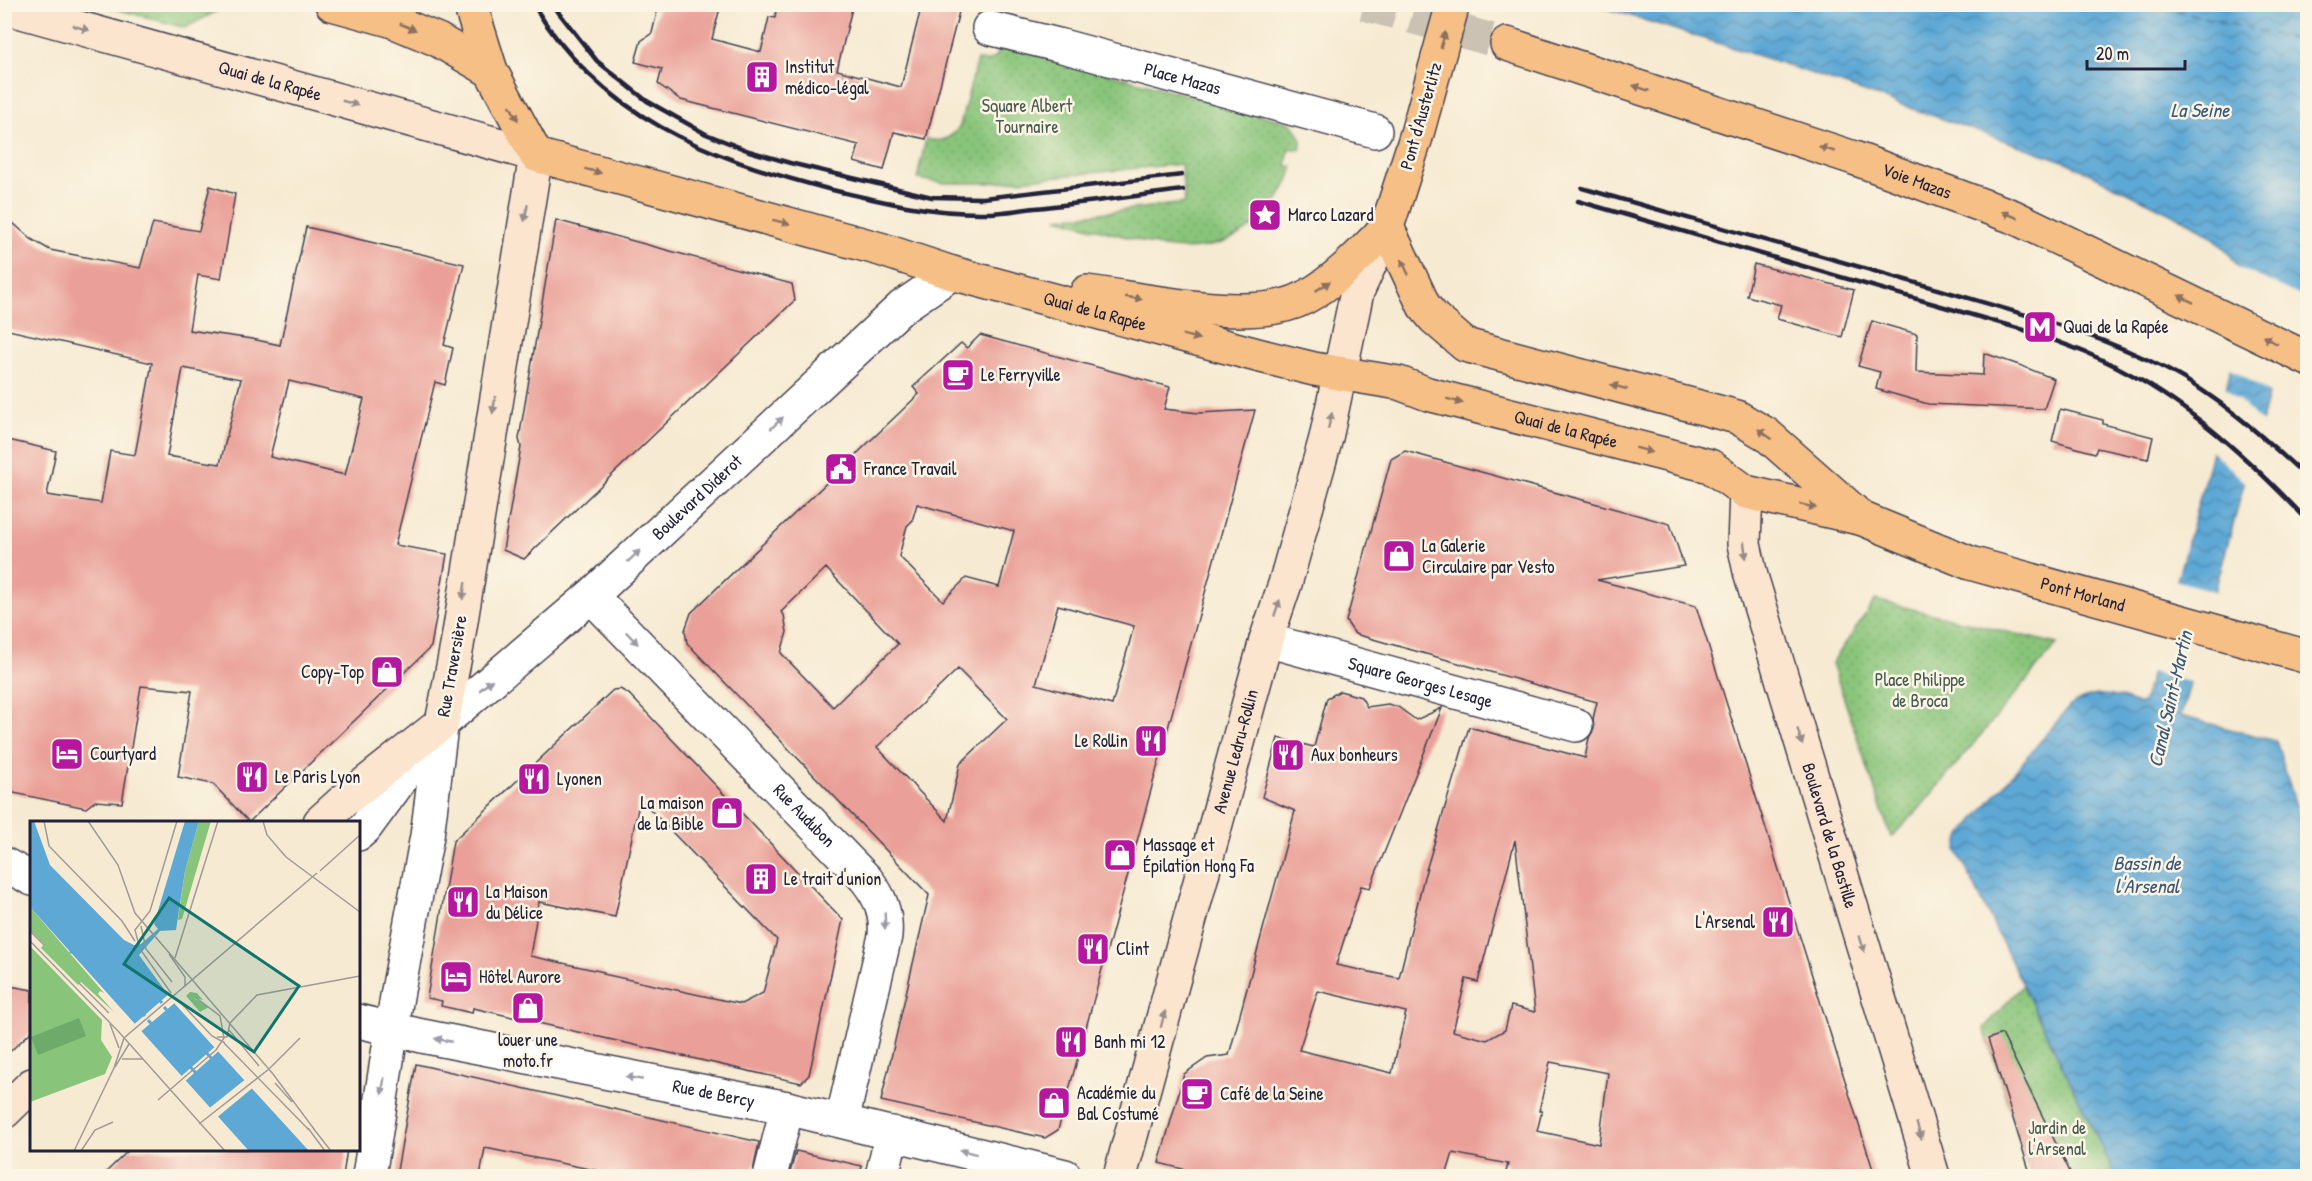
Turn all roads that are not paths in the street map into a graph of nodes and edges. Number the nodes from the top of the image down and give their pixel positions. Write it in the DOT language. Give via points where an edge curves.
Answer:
graph roads {
  1 [pos="332,4"];
  2 [pos="470,4"];
  3 [pos="1453,4"];
  4 [pos="4,7"];
  5 [pos="989,28"];
  6 [pos="1507,44"];
  7 [pos="491,71"];
  8 [pos="1375,131"];
  9 [pos="536,155"];
  10 [pos="1387,227"];
  11 [pos="952,273"];
  12 [pos="1350,327"];
  13 [pos="2305,359"];
  14 [pos="1340,373"];
  15 [pos="1746,492"];
  16 [pos="1863,519"];
  17 [pos="591,596"];
  18 [pos="1266,640"];
  19 [pos="2303,656"];
  20 [pos="442,723"];
  21 [pos="1576,725"];
  22 [pos="321,821"];
  23 [pos="360,832"];
  24 [pos="4,864"];
  25 [pos="30,878"];
  26 [pos="360,1021"];
  27 [pos="392,1028"];
  28 [pos="30,1087"];
  29 [pos="787,1108"];
  30 [pos="4,1112"];
  31 [pos="842,1121"];
  32 [pos="892,1133"];
  33 [pos="369,1176"];
  34 [pos="770,1176"];
  35 [pos="882,1176"];
  36 [pos="1065,1176"];
  37 [pos="1120,1176"];
  38 [pos="1933,1176"];
  1 -- 7 [label="main road, one-way" via="390,20 438,40"];
  2 -- 7 [label="main road"];
  10 -- 3 [label="main road, Pont d'Austerlitz, one-way, bridge"];
  4 -- 9 [label="main road, Quai de la Rapée, one-way"];
  5 -- 8 [label="street, Place Mazas"];
  13 -- 6 [label="main road, Voie Mazas, one-way" via="2014,217 1854,158"];
  7 -- 9 [label="main road, one-way"];
  9 -- 11 [label="main road, Quai de la Rapée, one-way" via="880,249"];
  9 -- 20 [label="main road, Rue Traversière, one-way"];
  11 -- 10 [label="main road, Quai de la Rapée, one-way" via="1211,309 1256,311 1304,298 1352,264"];
  10 -- 12 [label="main road, Pont d'Austerlitz" via="1358,292"];
  16 -- 10 [label="main road, one-way" via="1766,434 1737,417 1465,345 1424,306"];
  11 -- 14 [label="main road, Quai de la Rapée, one-way" via="1286,363"];
  17 -- 11 [label="street, Boulevard Diderot, one-way" via="902,307"];
  12 -- 14 [label="main road, Avenue Ledru-Rollin"];
  14 -- 15 [label="main road, Quai de la Rapée, one-way" via="1399,383 1439,397 1710,466"];
  18 -- 14 [label="main road, Avenue Ledru-Rollin, one-way" via="1326,438"];
  15 -- 16 [label="main road, Quai de la Rapée, one-way"];
  15 -- 38 [label="main road, Boulevard de la Bastille, one-way" via="1744,544 1749,569"];
  16 -- 19 [label="main road, Pont Morland" via="1970,563"];
  20 -- 17 [label="street, Boulevard Diderot, one-way"];
  17 -- 31 [label="street, Rue Audubon, one-way" via="866,879 884,907 885,936"];
  18 -- 21 [label="street, Square Georges Lesage"];
  37 -- 18 [label="main road, Avenue Ledru-Rollin, one-way"];
  20 -- 22 [label="main road, Boulevard Diderot"];
  20 -- 23 [label="street, Boulevard Diderot"];
  20 -- 27 [label="street, Rue Traversière" via="427,836"];
  24 -- 25 [label="street"];
  26 -- 27 [label="street, Rue de Bercy"];
  29 -- 27 [label="street, Rue de Bercy, one-way"];
  27 -- 33 [label="street, Rue Traversière, one-way"];
  28 -- 30 [label="main road"];
  29 -- 31 [label="street, Rue de Bercy"];
  29 -- 34 [label="street"];
  31 -- 32 [label="street, Rue de Bercy"];
  32 -- 35 [label="street"];
  36 -- 32 [label="street, Rue de Bercy, one-way"];
}
